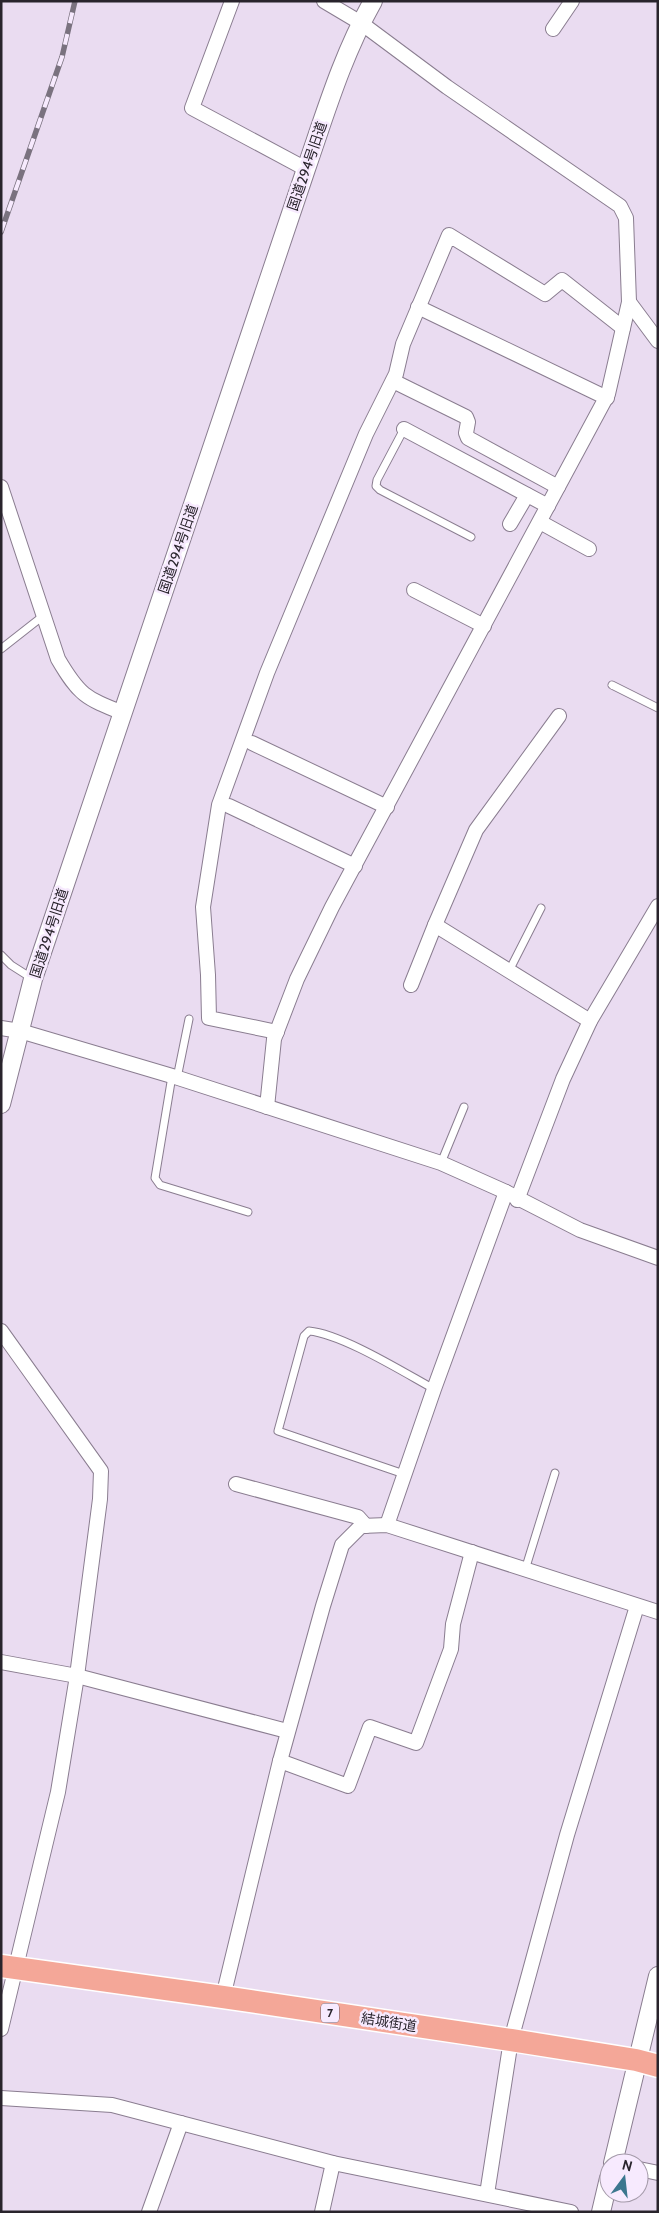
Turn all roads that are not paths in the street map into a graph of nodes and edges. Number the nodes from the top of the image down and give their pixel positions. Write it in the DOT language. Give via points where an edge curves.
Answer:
graph roads {
  1 [pos="232,1"];
  2 [pos="324,1"];
  3 [pos="373,1"];
  4 [pos="572,1"];
  5 [pos="361,23"];
  6 [pos="553,28"];
  7 [pos="306,168"];
  8 [pos="629,302"];
  9 [pos="418,307"];
  10 [pos="623,328"];
  11 [pos="658,341"];
  12 [pos="393,381"];
  13 [pos="607,398"];
  14 [pos="404,429"];
  15 [pos="1,487"];
  16 [pos="558,487"];
  17 [pos="527,495"];
  18 [pos="548,506"];
  19 [pos="540,522"];
  20 [pos="510,524"];
  21 [pos="471,537"];
  22 [pos="589,549"];
  23 [pos="414,590"];
  24 [pos="43,616"];
  25 [pos="484,626"];
  26 [pos="1,649"];
  27 [pos="612,685"];
  28 [pos="658,708"];
  29 [pos="123,713"];
  30 [pos="559,716"];
  31 [pos="252,743"];
  32 [pos="228,806"];
  33 [pos="387,807"];
  34 [pos="355,866"];
  35 [pos="657,903"];
  36 [pos="541,908"];
  37 [pos="435,925"];
  38 [pos="1,955"];
  39 [pos="509,971"];
  40 [pos="33,979"];
  41 [pos="411,985"];
  42 [pos="189,1019"];
  43 [pos="590,1021"];
  44 [pos="1,1028"];
  45 [pos="20,1031"];
  46 [pos="277,1032"];
  47 [pos="175,1077"];
  48 [pos="1,1104"];
  49 [pos="267,1107"];
  50 [pos="464,1107"];
  51 [pos="441,1163"];
  52 [pos="511,1196"];
  53 [pos="248,1212"];
  54 [pos="658,1258"];
  55 [pos="1,1331"];
  56 [pos="434,1389"];
  57 [pos="404,1474"];
  58 [pos="555,1474"];
  59 [pos="236,1484"];
  60 [pos="387,1525"];
  61 [pos="366,1526"];
  62 [pos="472,1552"];
  63 [pos="525,1570"];
  64 [pos="636,1606"];
  65 [pos="658,1612"];
  66 [pos="1,1662"];
  67 [pos="77,1676"];
  68 [pos="287,1731"];
  69 [pos="280,1761"];
  70 [pos="8,1967"];
  71 [pos="658,1976"];
  72 [pos="223,1997"];
  73 [pos="1,2029"];
  74 [pos="511,2040"];
  75 [pos="647,2063"];
  76 [pos="1,2098"];
  77 [pos="181,2123"];
  78 [pos="616,2153"];
  79 [pos="333,2163"];
  80 [pos="487,2194"];
  81 [pos="149,2212"];
  82 [pos="322,2212"];
  83 [pos="572,2212"];
  1 -- 7 [label="street" via="192,108"];
  2 -- 5 [label="street"];
  3 -- 5 [label="street, 国道294号旧道"];
  4 -- 6 [label="street"];
  5 -- 7 [label="street, 国道294号旧道" via="340,68"];
  5 -- 8 [label="street" via="447,87 620,206 626,218"];
  7 -- 29 [label="street, 国道294号旧道"];
  8 -- 10 [label="street"];
  8 -- 11 [label="street"];
  9 -- 10 [label="street" via="449,235 545,294 562,280"];
  9 -- 12 [label="street"];
  9 -- 13 [label="street"];
  10 -- 13 [label="street"];
  12 -- 16 [label="street" via="466,417 468,438"];
  12 -- 46 [label="street" via="366,434 267,673 219,805 203,907 208,1018"];
  13 -- 16 [label="street"];
  14 -- 17 [label="street"];
  14 -- 21 [label="lane" via="376,480 376,486"];
  15 -- 24 [label="street"];
  16 -- 18 [label="street"];
  17 -- 18 [label="street"];
  17 -- 20 [label="street"];
  18 -- 19 [label="street"];
  19 -- 22 [label="street"];
  19 -- 25 [label="street"];
  23 -- 25 [label="street"];
  24 -- 26 [label="lane"];
  24 -- 29 [label="street" via="58,659 72,684 90,700"];
  25 -- 33 [label="street"];
  27 -- 28 [label="lane"];
  29 -- 40 [label="street, 国道294号旧道"];
  30 -- 37 [label="street" via="476,830"];
  31 -- 33 [label="street"];
  32 -- 34 [label="street"];
  33 -- 34 [label="street"];
  34 -- 46 [label="street" via="297,979"];
  35 -- 43 [label="street"];
  36 -- 39 [label="lane"];
  37 -- 39 [label="street"];
  37 -- 41 [label="street"];
  38 -- 40 [label="lane"];
  39 -- 43 [label="street"];
  40 -- 45 [label="street, 国道294号旧道"];
  42 -- 47 [label="lane"];
  43 -- 52 [label="street"];
  44 -- 45 [label="street"];
  45 -- 47 [label="street"];
  45 -- 48 [label="street, 国道294号旧道"];
  46 -- 49 [label="street"];
  47 -- 49 [label="street"];
  47 -- 53 [label="lane" via="155,1178 160,1185"];
  49 -- 51 [label="street"];
  50 -- 51 [label="lane"];
  51 -- 52 [label="street"];
  52 -- 54 [label="street" via="580,1230"];
  52 -- 56 [label="street"];
  55 -- 67 [label="street" via="101,1471"];
  56 -- 57 [label="street"];
  56 -- 57 [label="lane" via="344,1342 317,1332 309,1331 304,1336 278,1431"];
  57 -- 60 [label="street"];
  58 -- 63 [label="lane"];
  59 -- 61 [label="street" via="358,1517"];
  60 -- 61 [label="street"];
  60 -- 62 [label="street"];
  61 -- 68 [label="street" via="361,1526 342,1545"];
  62 -- 63 [label="street"];
  62 -- 69 [label="street" via="453,1624 451,1649 416,1743 370,1727 348,1786"];
  63 -- 64 [label="street"];
  64 -- 65 [label="street"];
  64 -- 74 [label="street" via="567,1835"];
  66 -- 67 [label="street"];
  67 -- 68 [label="street"];
  67 -- 70 [label="street" via="58,1792"];
  68 -- 69 [label="street"];
  69 -- 72 [label="street"];
  70 -- 72 [label="main road, 結城街道 / 7"];
  70 -- 73 [label="street"];
  71 -- 75 [label="street"];
  72 -- 74 [label="main road, 結城街道 / 7"];
  74 -- 75 [label="main road, 結城街道 / 7"];
  74 -- 80 [label="street"];
  75 -- 78 [label="street"];
  76 -- 77 [label="street" via="112,2105"];
  77 -- 79 [label="street"];
  77 -- 81 [label="street"];
  79 -- 80 [label="street"];
  79 -- 82 [label="street"];
  80 -- 83 [label="street"];
}
